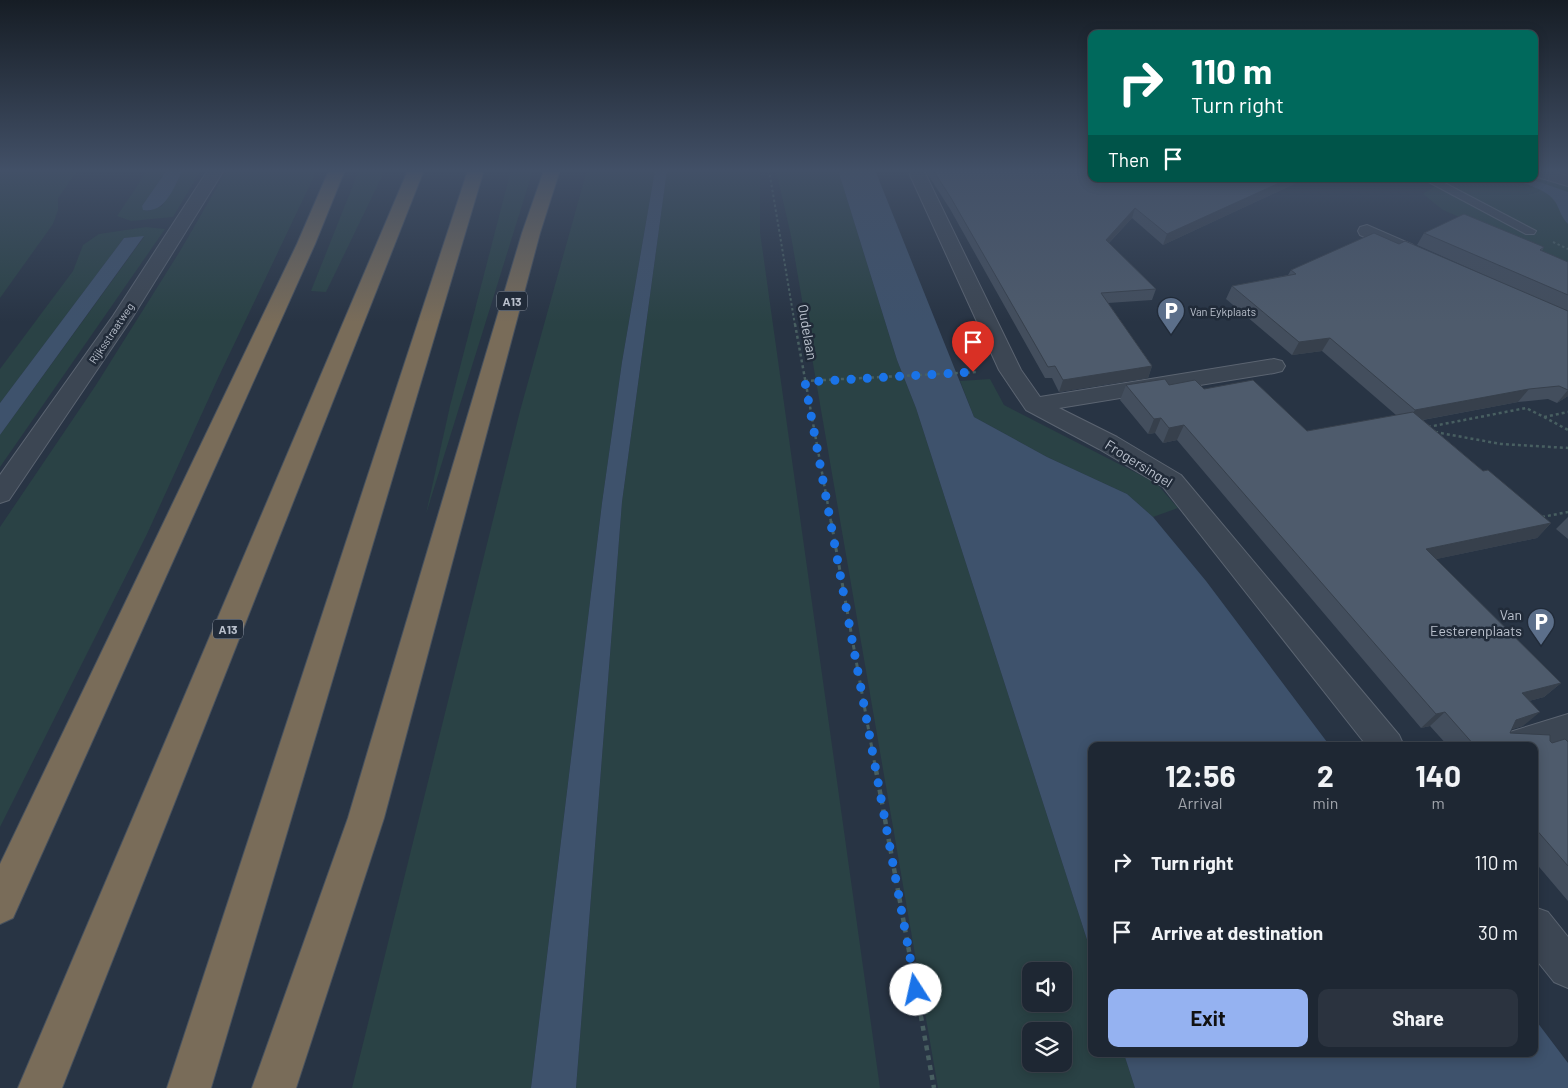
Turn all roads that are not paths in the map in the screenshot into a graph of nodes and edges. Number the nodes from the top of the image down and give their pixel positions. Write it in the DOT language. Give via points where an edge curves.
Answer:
graph roads {
  1 [pos="184,221"];
  2 [pos="315,221"];
  3 [pos="395,221"];
  4 [pos="460,221"];
  5 [pos="535,221"];
  6 [pos="939,221"];
  7 [pos="1509,221"];
  8 [pos="1367,231"];
  9 [pos="1530,232"];
  10 [pos="1421,255"];
  11 [pos="1274,366"];
  12 [pos="1034,406"];
  13 [pos="0,494"];
  14 [pos="1568,729"];
  15 [pos="1384,742"];
  16 [pos="1525,742"];
  17 [pos="0,906"];
  18 [pos="1538,931"];
  19 [pos="1568,968"];
  20 [pos="40,1088"];
  21 [pos="189,1088"];
  22 [pos="274,1088"];
  1 -- 13 [label="street, Rijksstraatweg" via="122,318"];
  2 -- 17 [label="highway"];
  3 -- 20 [label="highway, A13"];
  4 -- 21 [label="highway"];
  5 -- 22 [label="highway, A13" via="366,818"];
  6 -- 12 [label="street, Frogersingel" via="1010,370"];
  7 -- 9 [label="lane"];
  8 -- 10 [label="street"];
  11 -- 12 [label="street"];
  12 -- 15 [label="street, Frogersingel" via="1108,443 1172,481"];
  14 -- 16 [label="street"];
  18 -- 19 [label="street"];
}
